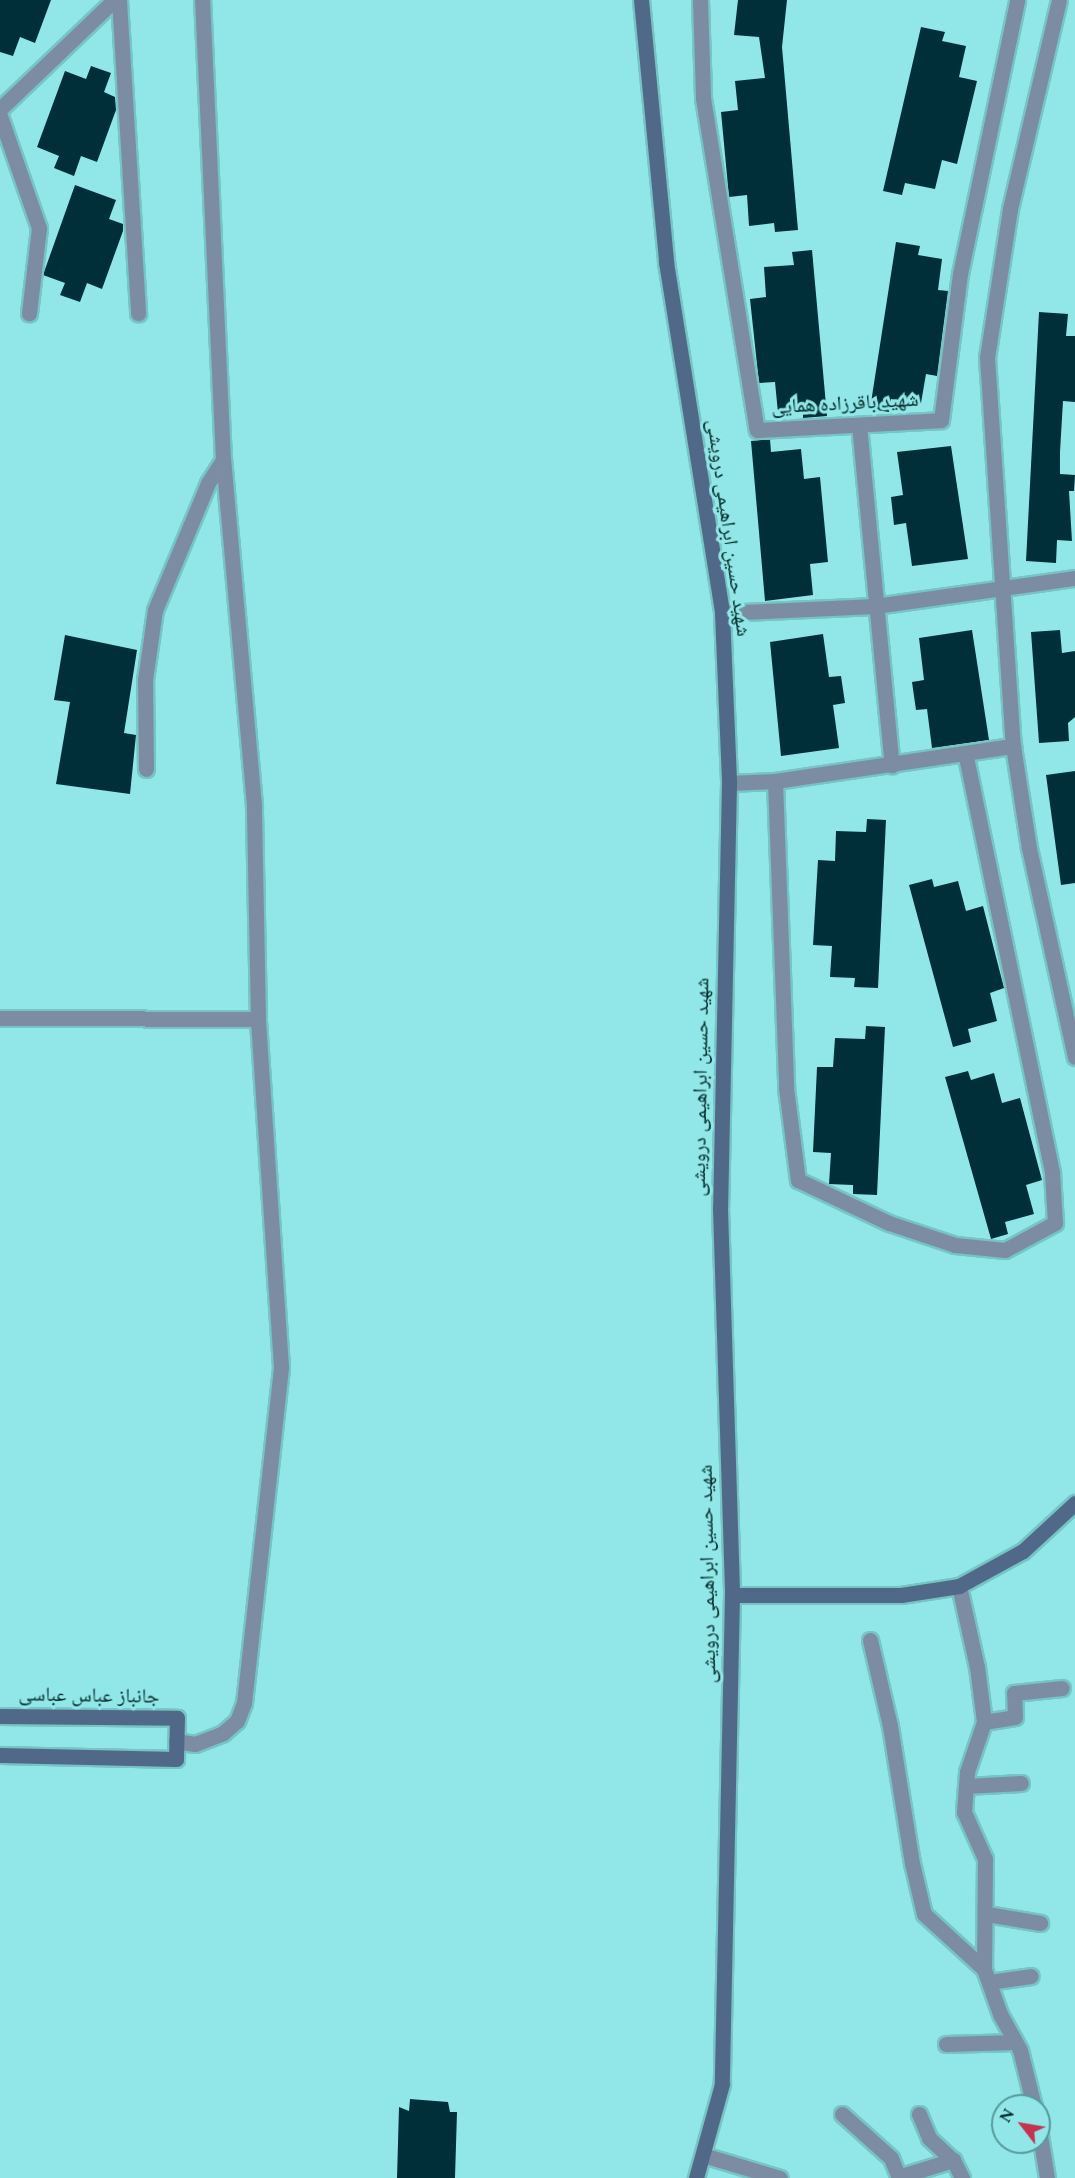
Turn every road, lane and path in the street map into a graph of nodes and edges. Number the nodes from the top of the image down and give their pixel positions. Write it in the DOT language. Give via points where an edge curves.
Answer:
graph roads {
  1 [pos="116,0"];
  2 [pos="202,0"];
  3 [pos="641,0"];
  4 [pos="700,0"];
  5 [pos="1017,0"];
  6 [pos="1059,0"];
  7 [pos="0,109"];
  8 [pos="0,116"];
  9 [pos="29,313"];
  10 [pos="138,313"];
  11 [pos="859,425"];
  12 [pos="223,460"];
  13 [pos="1075,578"];
  14 [pos="1002,590"];
  15 [pos="875,606"];
  16 [pos="722,613"];
  17 [pos="1013,746"];
  18 [pos="966,756"];
  19 [pos="892,765"];
  20 [pos="146,769"];
  21 [pos="775,781"];
  22 [pos="729,783"];
  23 [pos="0,1018"];
  24 [pos="258,1019"];
  25 [pos="1075,1057"];
  26 [pos="1075,1503"];
  27 [pos="959,1586"];
  28 [pos="732,1595"];
  29 [pos="870,1640"];
  30 [pos="1062,1688"];
  31 [pos="0,1716"];
  32 [pos="984,1722"];
  33 [pos="176,1741"];
  34 [pos="0,1755"];
  35 [pos="1022,1784"];
  36 [pos="966,1786"];
  37 [pos="987,1914"];
  38 [pos="1040,1923"];
  39 [pos="986,1976"];
  40 [pos="1031,1976"];
  41 [pos="1016,2042"];
  42 [pos="946,2044"];
  43 [pos="1031,2094"];
  44 [pos="842,2114"];
  45 [pos="919,2114"];
  46 [pos="1043,2154"];
  47 [pos="703,2155"];
  48 [pos="953,2160"];
  49 [pos="899,2177"];
  50 [pos="696,2178"];
  51 [pos="780,2178"];
  52 [pos="962,2178"];
  53 [pos="1047,2178"];
  1 -- 7 [label="street"];
  1 -- 10 [label="street"];
  2 -- 12 [label="street"];
  3 -- 16 [label="street, شهید حسین ابراهیمی درویشی" via="666,262"];
  4 -- 11 [label="street, شهید باقرزاده همایی" via="703,98 757,429"];
  5 -- 11 [label="street, شهید باقرزاده همایی" via="960,274 941,420"];
  6 -- 14 [label="street" via="1010,209 987,357"];
  8 -- 9 [label="street" via="39,228"];
  11 -- 15 [label="street"];
  12 -- 20 [label="street" via="208,483 155,610 145,680"];
  12 -- 24 [label="street" via="254,805"];
  13 -- 14 [label="street"];
  14 -- 15 [label="street"];
  14 -- 17 [label="street"];
  15 -- 16 [label="street"];
  15 -- 19 [label="street"];
  16 -- 22 [label="street, شهید حسین ابراهیمی درویشی"];
  17 -- 18 [label="street"];
  17 -- 25 [label="street" via="1029,848"];
  18 -- 19 [label="street"];
  18 -- 21 [label="street" via="1052,1172 1055,1223 1005,1250 955,1245 900,1227 798,1180 786,1088"];
  19 -- 21 [label="street"];
  21 -- 22 [label="street"];
  22 -- 28 [label="street, شهید حسین ابراهیمی درویشی" via="720,1208"];
  23 -- 24 [label="street"];
  24 -- 33 [label="street" via="281,1367 250,1663 237,1721 223,1733 195,1744"];
  26 -- 27 [label="street" via="1023,1551"];
  27 -- 28 [label="street" via="901,1594"];
  27 -- 32 [label="street" via="977,1667"];
  28 -- 47 [label="street, شهید حسین ابراهیمی درویشی" via="722,2084"];
  29 -- 39 [label="street" via="924,1914"];
  30 -- 32 [label="street" via="1014,1693 1015,1718"];
  31 -- 33 [label="street, جانباز عباس عباسی" via="177,1718"];
  32 -- 36 [label="street"];
  33 -- 34 [label="street" via="176,1760"];
  35 -- 36 [label="street"];
  36 -- 37 [label="street" via="964,1812 985,1858"];
  37 -- 38 [label="street"];
  37 -- 39 [label="street"];
  39 -- 40 [label="street"];
  39 -- 41 [label="street"];
  41 -- 42 [label="street"];
  41 -- 43 [label="street"];
  44 -- 49 [label="street" via="891,2158"];
  45 -- 48 [label="street" via="928,2138"];
  46 -- 53 [label="street"];
  47 -- 50 [label="street, شهید حسین ابراهیمی درویشی"];
  47 -- 51 [label="street"];
  48 -- 49 [label="street"];
  48 -- 52 [label="street"];
}
